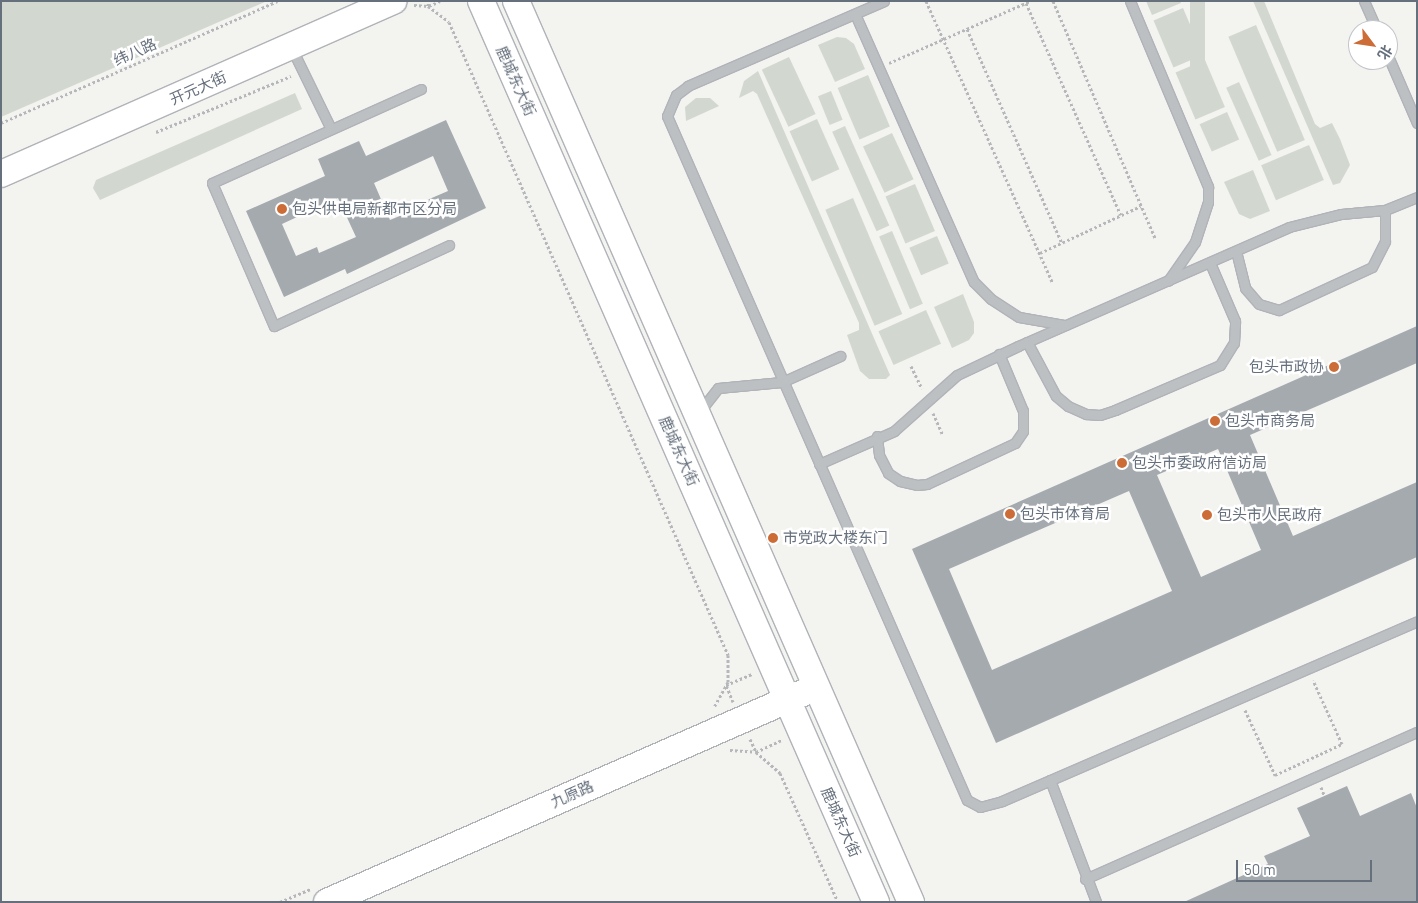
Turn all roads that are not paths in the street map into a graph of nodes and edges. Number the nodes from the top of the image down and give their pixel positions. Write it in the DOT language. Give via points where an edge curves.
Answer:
graph roads {
  1 [pos="394,1"];
  2 [pos="481,1"];
  3 [pos="516,1"];
  4 [pos="884,1"];
  5 [pos="1130,1"];
  6 [pos="1364,1"];
  7 [pos="856,14"];
  8 [pos="1372,20"];
  9 [pos="291,47"];
  10 [pos="1394,70"];
  11 [pos="421,89"];
  12 [pos="1417,123"];
  13 [pos="331,130"];
  14 [pos="1,174"];
  15 [pos="1417,197"];
  16 [pos="1385,210"];
  17 [pos="449,245"];
  18 [pos="1236,251"];
  19 [pos="1210,263"];
  20 [pos="1166,283"];
  21 [pos="1071,324"];
  22 [pos="1027,342"];
  23 [pos="1000,354"];
  24 [pos="840,356"];
  25 [pos="782,382"];
  26 [pos="698,414"];
  27 [pos="877,436"];
  28 [pos="819,464"];
  29 [pos="1417,621"];
  30 [pos="817,686"];
  31 [pos="787,699"];
  32 [pos="1417,732"];
  33 [pos="1050,780"];
  34 [pos="1085,879"];
  35 [pos="327,902"];
  36 [pos="876,902"];
  37 [pos="911,902"];
  38 [pos="1096,902"];
  1 -- 9 [label="main road, 开元大街"];
  2 -- 31 [label="main road, 鹿城东大街"];
  3 -- 26 [label="main road"];
  4 -- 7 [label="lane"];
  5 -- 20 [label="lane" via="1208,187 1208,202 1195,242"];
  6 -- 8 [label="lane"];
  7 -- 21 [label="lane" via="974,282 991,299 1019,317 1037,322"];
  7 -- 25 [label="lane" via="688,86 676,95 668,109 667,122"];
  9 -- 13 [label="lane"];
  9 -- 14 [label="main road, 开元大街"];
  10 -- 12 [label="lane"];
  11 -- 13 [label="lane"];
  13 -- 17 [label="lane" via="212,183 274,326"];
  15 -- 16 [label="lane"];
  16 -- 18 [label="lane" via="1314,219"];
  16 -- 18 [label="lane" via="1385,241 1372,267 1280,310 1266,307 1250,295 1245,288"];
  18 -- 19 [label="lane"];
  19 -- 20 [label="lane"];
  19 -- 22 [label="lane" via="1235,320 1234,343 1220,365 1115,410 1100,415 1086,414 1056,396"];
  20 -- 21 [label="lane"];
  21 -- 22 [label="lane"];
  22 -- 23 [label="lane"];
  23 -- 27 [label="lane" via="956,375 894,431"];
  23 -- 27 [label="lane" via="1024,411 1023,431 1015,443 927,484 918,485 900,481 888,473 879,455"];
  24 -- 25 [label="lane"];
  25 -- 26 [label="lane" via="718,388"];
  25 -- 28 [label="lane"];
  26 -- 30 [label="main road"];
  27 -- 28 [label="lane"];
  28 -- 33 [label="lane" via="967,800 980,807 994,804"];
  29 -- 33 [label="lane"];
  30 -- 31 [label="main road, 九原路"];
  30 -- 37 [label="main road"];
  31 -- 35 [label="main road, 九原路"];
  31 -- 36 [label="main road, 鹿城东大街"];
  32 -- 34 [label="lane"];
  33 -- 34 [label="lane"];
  34 -- 38 [label="lane"];
}
